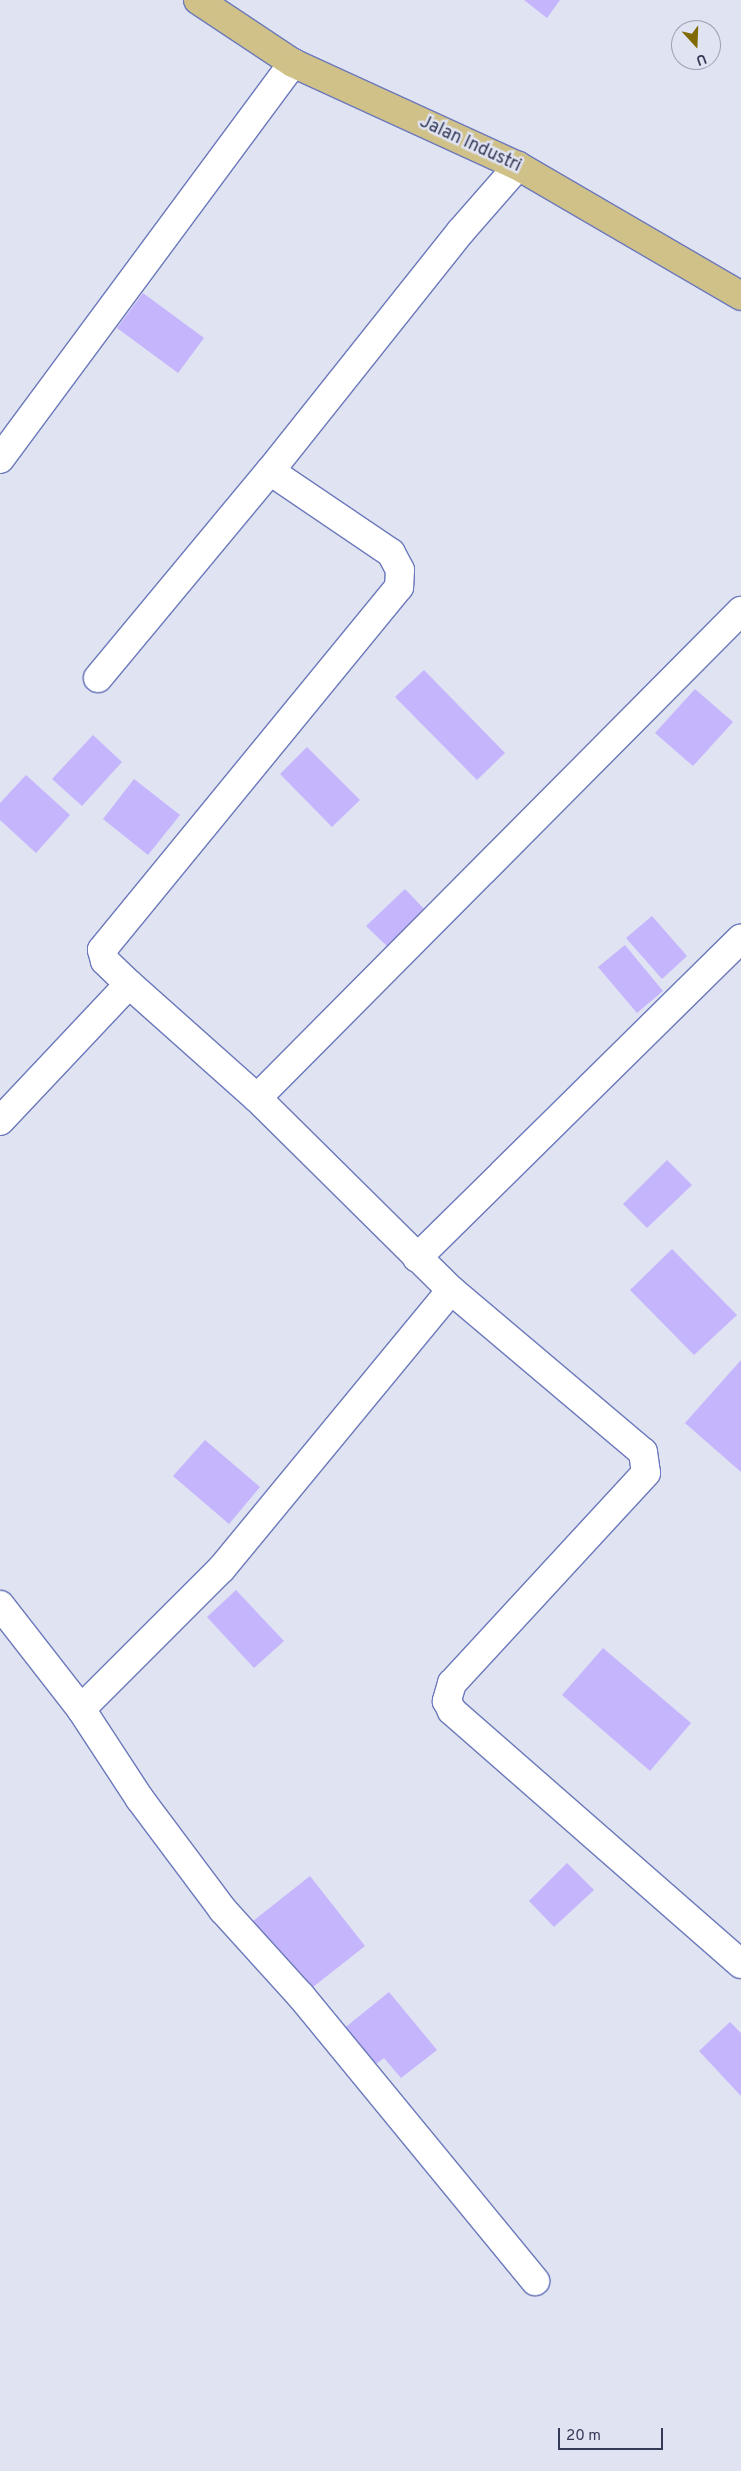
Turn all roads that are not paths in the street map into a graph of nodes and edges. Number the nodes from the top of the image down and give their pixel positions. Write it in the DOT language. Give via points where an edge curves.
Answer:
graph roads {
  1 [pos="198,0"];
  2 [pos="293,64"];
  3 [pos="518,166"];
  4 [pos="741,296"];
  5 [pos="0,459"];
  6 [pos="270,471"];
  7 [pos="741,611"];
  8 [pos="98,678"];
  9 [pos="741,940"];
  10 [pos="129,984"];
  11 [pos="257,1098"];
  12 [pos="0,1121"];
  13 [pos="417,1258"];
  14 [pos="451,1290"];
  15 [pos="0,1605"];
  16 [pos="81,1709"];
  17 [pos="741,1964"];
  18 [pos="536,2281"];
  1 -- 2 [label="main road, Jalan Industri"];
  2 -- 3 [label="main road, Jalan Industri"];
  2 -- 5 [label="street"];
  3 -- 4 [label="main road, Jalan Industri"];
  3 -- 6 [label="street" via="461,231"];
  6 -- 8 [label="street"];
  6 -- 10 [label="street" via="391,553 402,580 105,944 105,961"];
  7 -- 11 [label="street"];
  9 -- 13 [label="street"];
  10 -- 11 [label="street"];
  10 -- 12 [label="street"];
  11 -- 13 [label="street"];
  13 -- 14 [label="street"];
  14 -- 16 [label="street" via="222,1568"];
  14 -- 17 [label="street" via="643,1452 646,1473 452,1683 447,1701 452,1711"];
  15 -- 16 [label="street"];
  16 -- 18 [label="street" via="140,1799 224,1910 301,1996"];
}
